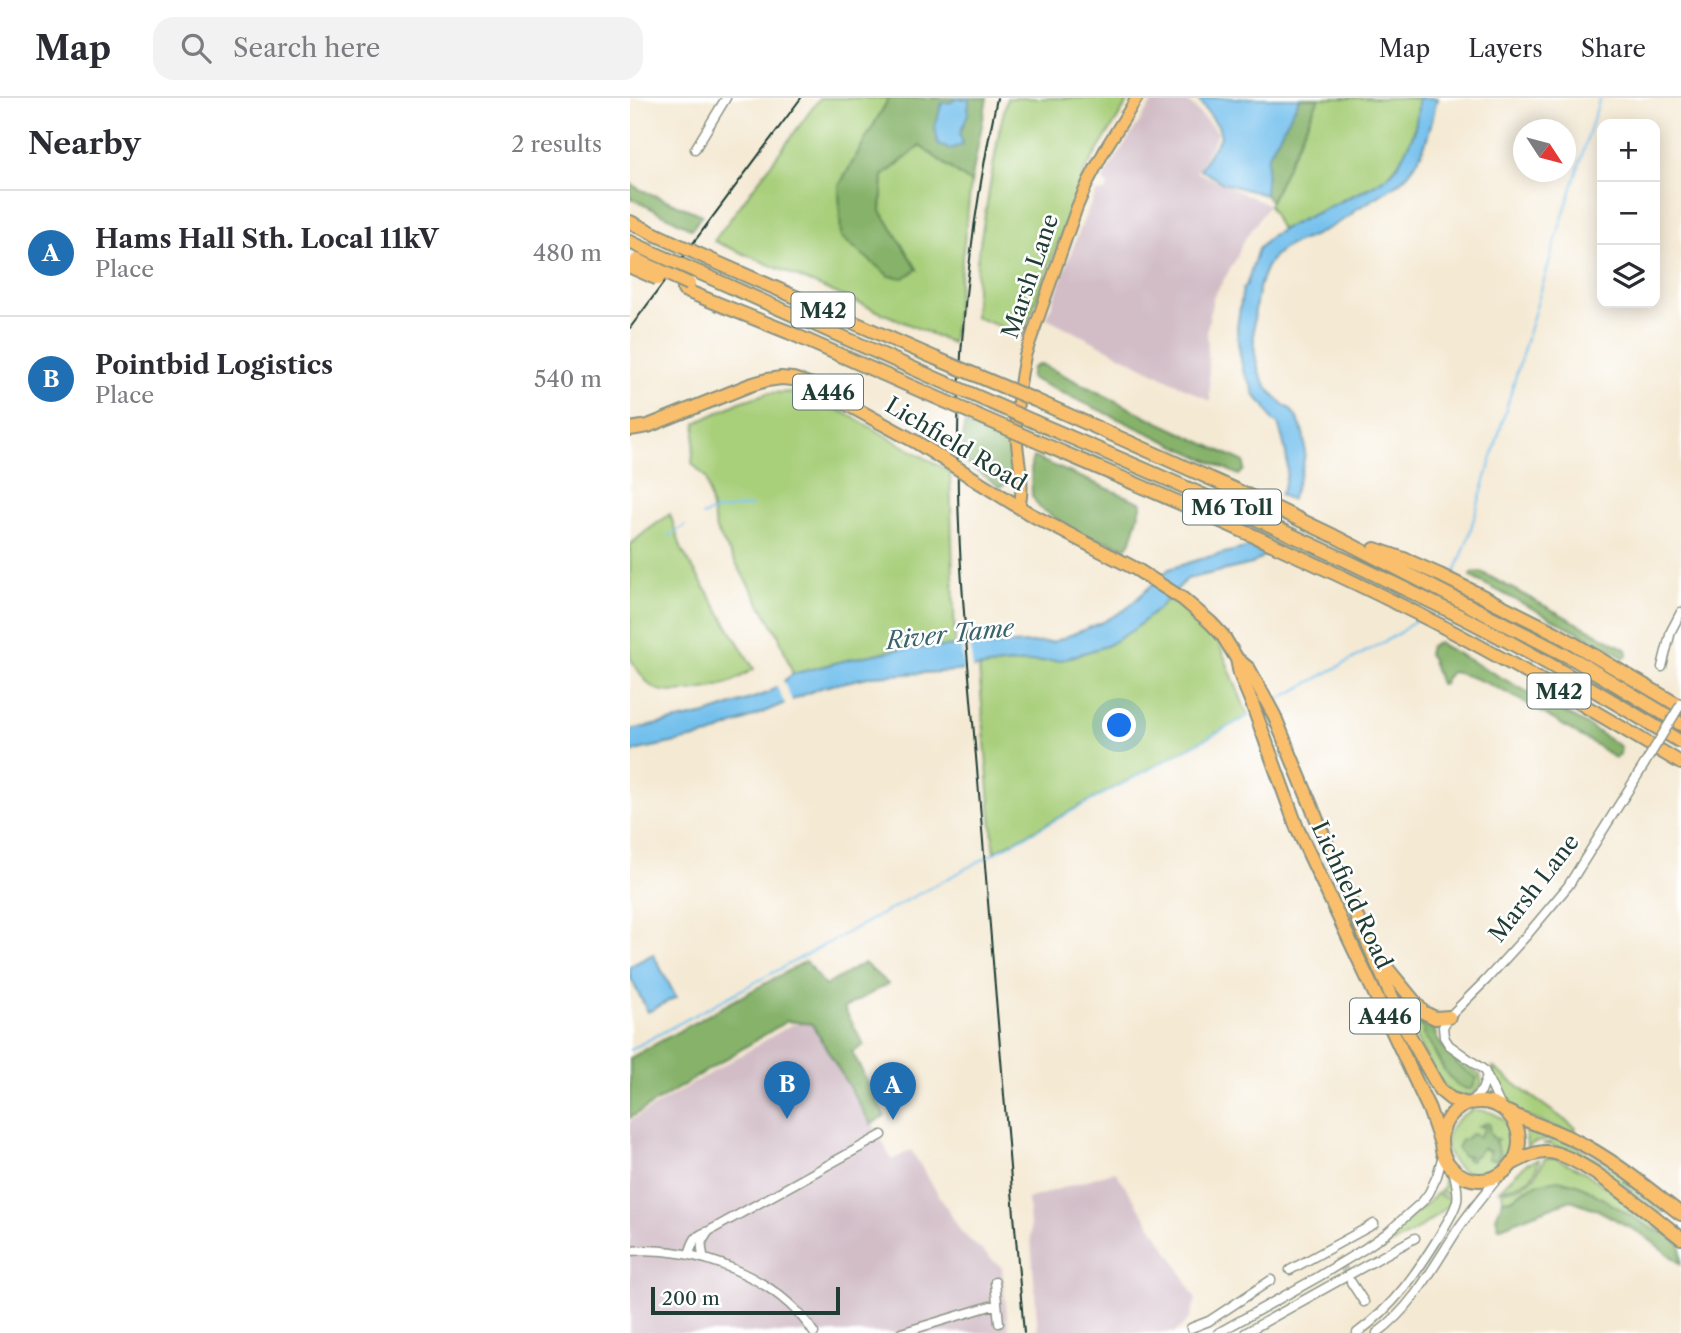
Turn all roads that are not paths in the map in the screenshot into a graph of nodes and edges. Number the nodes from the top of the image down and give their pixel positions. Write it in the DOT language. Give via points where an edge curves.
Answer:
graph roads {
  1 [pos="714,98"];
  2 [pos="1137,98"];
  3 [pos="724,101"];
  4 [pos="695,149"];
  5 [pos="630,222"];
  6 [pos="630,242"];
  7 [pos="635,260"];
  8 [pos="630,429"];
  9 [pos="1015,504"];
  10 [pos="1458,592"];
  11 [pos="1681,612"];
  12 [pos="1237,659"];
  13 [pos="1662,667"];
  14 [pos="1681,706"];
  15 [pos="1681,724"];
  16 [pos="1681,742"];
  17 [pos="1681,763"];
  18 [pos="1363,932"];
  19 [pos="1450,1017"];
  20 [pos="1487,1076"];
  21 [pos="1468,1103"];
  22 [pos="1503,1109"];
  23 [pos="882,1135"];
  24 [pos="1442,1149"];
  25 [pos="1507,1168"];
  26 [pos="1453,1169"];
  27 [pos="1681,1214"];
  28 [pos="1374,1224"];
  29 [pos="709,1231"];
  30 [pos="1415,1238"];
  31 [pos="1681,1238"];
  32 [pos="1332,1245"];
  33 [pos="630,1251"];
  34 [pos="689,1254"];
  35 [pos="704,1258"];
  36 [pos="1339,1260"];
  37 [pos="1290,1270"];
  38 [pos="1350,1278"];
  39 [pos="1271,1280"];
  40 [pos="995,1282"];
  41 [pos="1364,1302"];
  42 [pos="997,1304"];
  43 [pos="999,1323"];
  44 [pos="1191,1328"];
  45 [pos="814,1333"];
  46 [pos="901,1333"];
  47 [pos="1218,1333"];
  48 [pos="1245,1333"];
  49 [pos="1357,1333"];
  50 [pos="1377,1333"];
  1 -- 3 [label="street"];
  2 -- 9 [label="main road, Marsh Lane" via="1088,180 1025,356 1016,428 1022,494"];
  3 -- 4 [label="street"];
  5 -- 10 [label="highway, M42, bridge" via="1334,536 1404,559"];
  6 -- 7 [label="highway, M6 Toll"];
  7 -- 16 [label="highway, M6 Toll, bridge" via="700,273 1293,535 1446,610"];
  7 -- 17 [label="highway, M42, bridge" via="1412,611"];
  8 -- 9 [label="highway, Lichfield Road / A446, bridge" via="767,380 793,379 822,390"];
  9 -- 12 [label="highway, Lichfield Road / A446" via="1183,598 1223,636"];
  10 -- 14 [label="highway, M42" via="1554,632"];
  10 -- 15 [label="highway, M42"];
  11 -- 13 [label="street"];
  12 -- 18 [label="highway, Lichfield Road / A446" via="1265,695"];
  12 -- 24 [label="highway, Lichfield Road / A446" via="1297,828 1429,1109"];
  14 -- 19 [label="street, Marsh Lane, bridge" via="1568,886"];
  18 -- 19 [label="highway" via="1423,1012 1435,1018"];
  18 -- 21 [label="highway, Lichfield Road / A446" via="1431,1076 1444,1094"];
  19 -- 20 [label="street" via="1442,1030 1446,1041"];
  20 -- 21 [label="street" via="1482,1090"];
  20 -- 22 [label="street"];
  21 -- 22 [label="highway" via="1492,1103"];
  21 -- 24 [label="highway" via="1446,1122"];
  22 -- 25 [label="highway" via="1515,1123 1519,1138"];
  22 -- 27 [label="highway" via="1590,1148"];
  23 -- 29 [label="street"];
  24 -- 26 [label="highway"];
  24 -- 36 [label="street" via="1437,1176 1423,1201 1387,1233"];
  25 -- 26 [label="highway" via="1490,1179 1473,1179"];
  25 -- 31 [label="highway" via="1540,1152 1567,1156"];
  25 -- 50 [label="street" via="1406,1305"];
  26 -- 49 [label="street" via="1457,1201 1445,1225 1393,1302"];
  28 -- 32 [label="street"];
  29 -- 34 [label="street" via="694,1239"];
  29 -- 35 [label="street" via="702,1241"];
  30 -- 38 [label="street"];
  32 -- 36 [label="street"];
  32 -- 37 [label="street"];
  33 -- 34 [label="street"];
  34 -- 35 [label="street"];
  35 -- 45 [label="street" via="751,1278 783,1299"];
  36 -- 38 [label="street" via="1350,1265"];
  36 -- 47 [label="street"];
  38 -- 41 [label="street"];
  38 -- 48 [label="street"];
  39 -- 44 [label="street"];
  40 -- 42 [label="street"];
  42 -- 43 [label="street"];
  42 -- 46 [label="street"];
}
